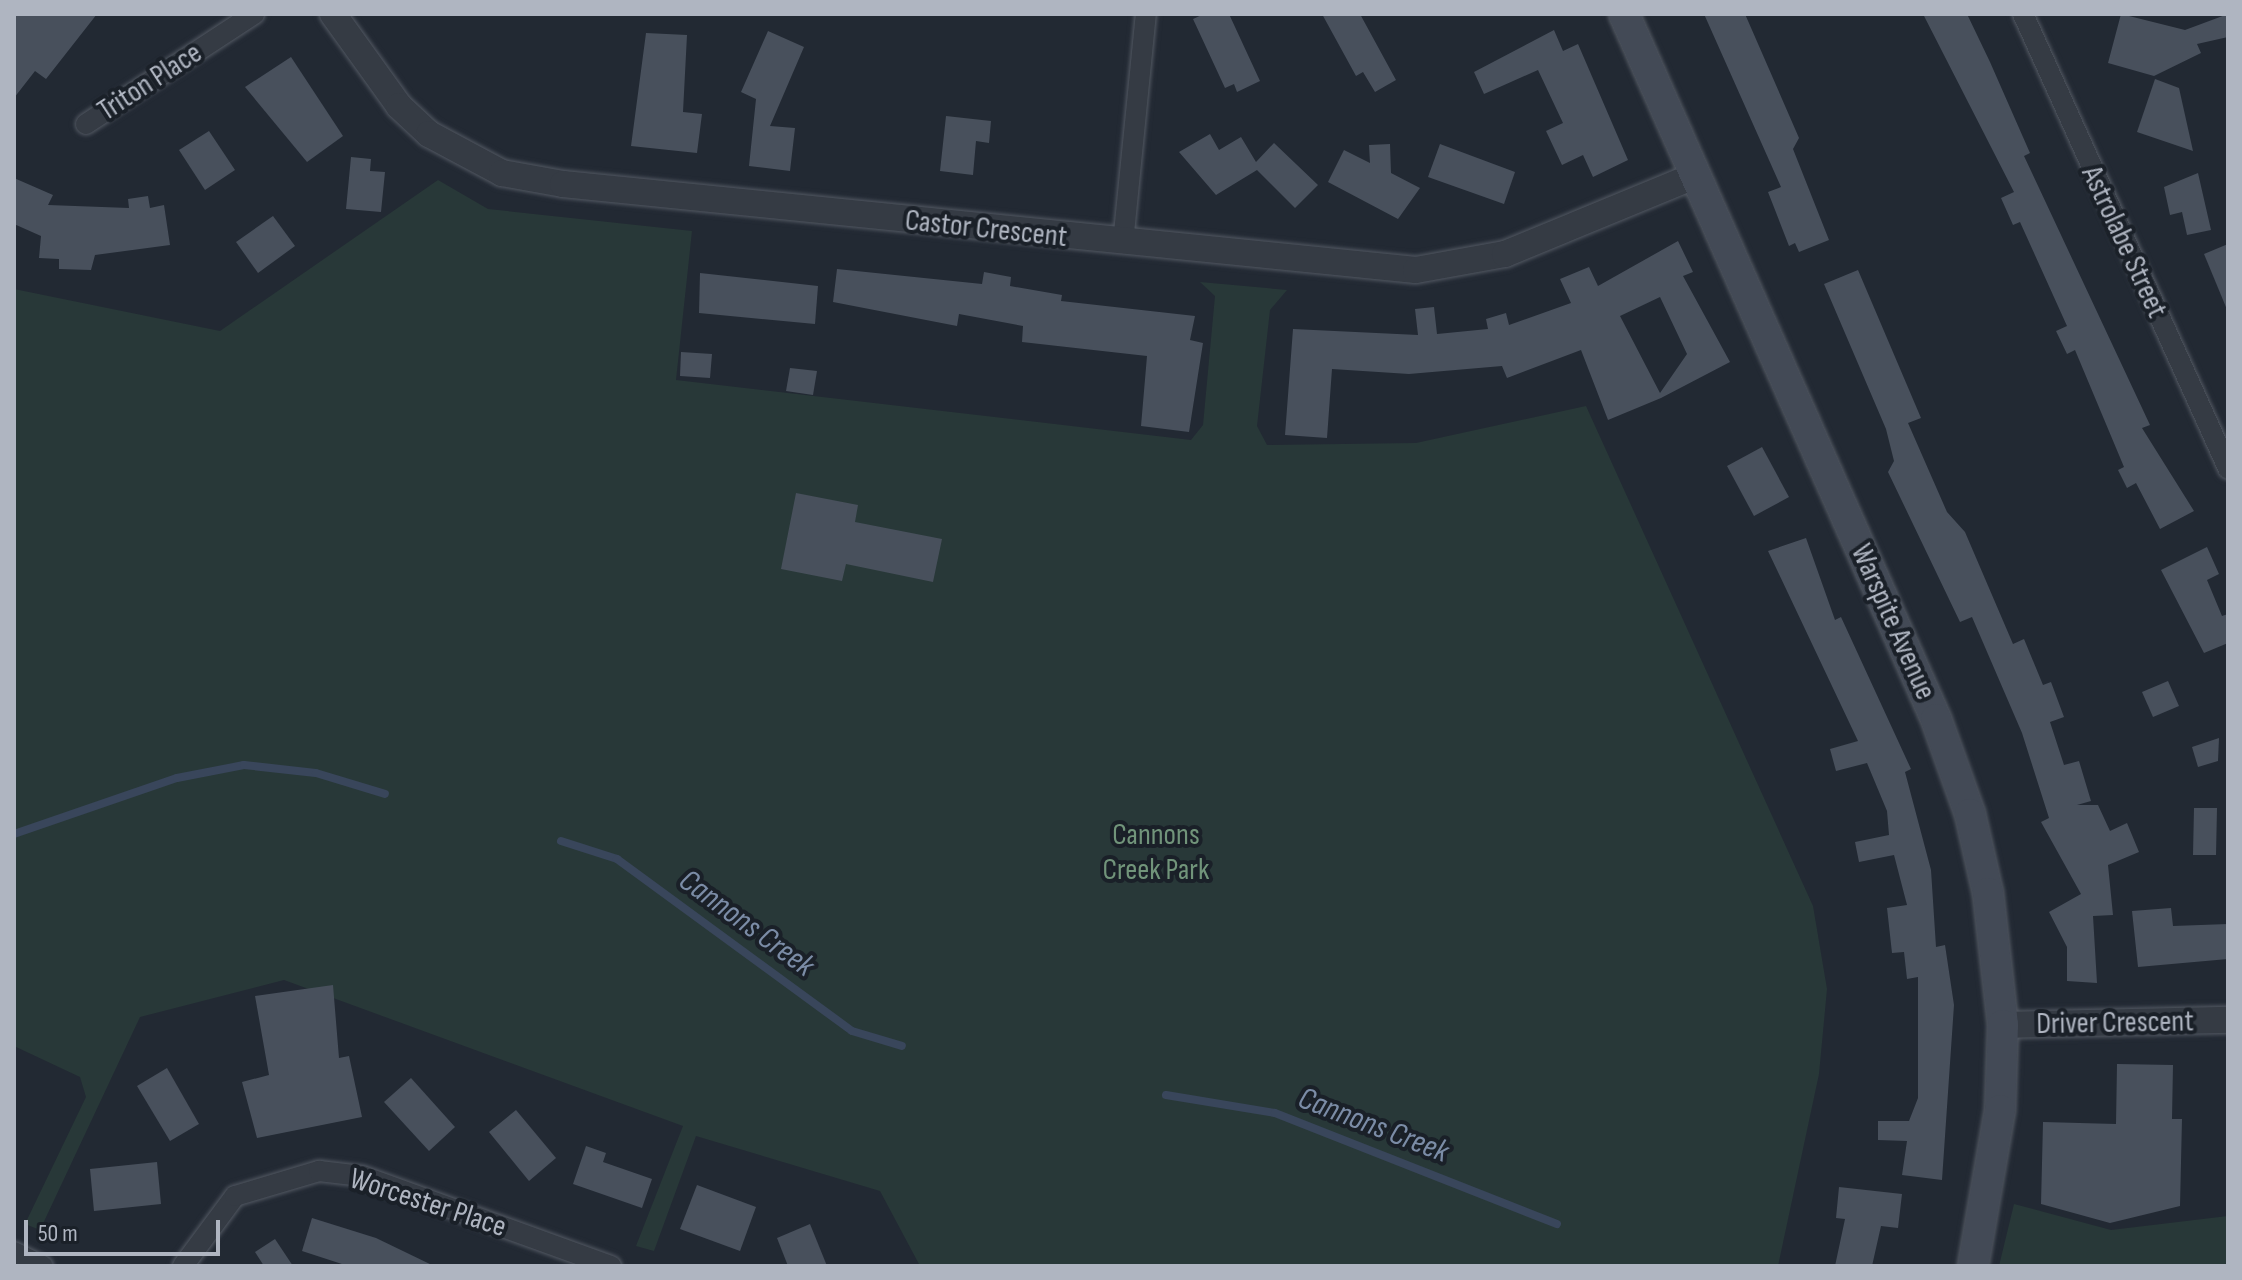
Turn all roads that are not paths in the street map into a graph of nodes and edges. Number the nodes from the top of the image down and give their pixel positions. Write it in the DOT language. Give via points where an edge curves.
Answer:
graph roads {
  1 [pos="254,14"];
  2 [pos="333,14"];
  3 [pos="1146,14"];
  4 [pos="1624,14"];
  5 [pos="2023,14"];
  6 [pos="86,124"];
  7 [pos="1692,177"];
  8 [pos="1123,243"];
  9 [pos="2227,466"];
  10 [pos="2228,1020"];
  11 [pos="2003,1025"];
  12 [pos="14,1252"];
  13 [pos="43,1266"];
  14 [pos="183,1266"];
  15 [pos="611,1266"];
  16 [pos="1973,1266"];
  1 -- 6 [label="street, Triton Place"];
  2 -- 8 [label="street, Castor Crescent" via="409,116 465,158 502,173"];
  3 -- 8 [label="street"];
  4 -- 7 [label="main road, Warspite Avenue"];
  5 -- 9 [label="street, Astrolabe Street"];
  7 -- 8 [label="street, Castor Crescent" via="1505,254 1449,268 1359,267"];
  7 -- 11 [label="main road, Warspite Avenue" via="1954,767 1988,893"];
  10 -- 11 [label="street, Driver Crescent"];
  11 -- 16 [label="main road, Warspite Avenue" via="2000,1110"];
  12 -- 13 [label="street"];
  14 -- 15 [label="street, Worcester Place" via="235,1196 319,1171 362,1176"];
}
